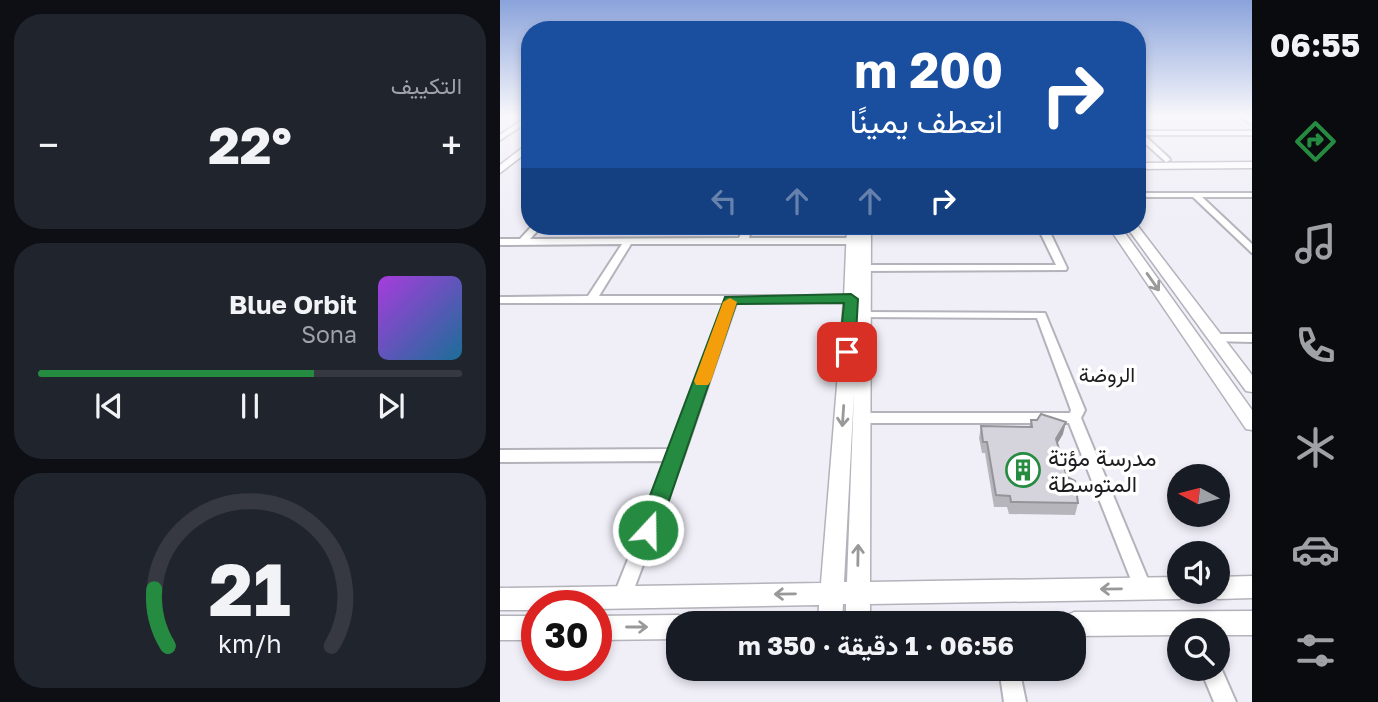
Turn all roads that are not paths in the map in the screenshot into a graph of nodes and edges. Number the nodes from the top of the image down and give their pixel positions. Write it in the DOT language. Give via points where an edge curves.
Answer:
graph roads {
  1 [pos="519,150"];
  2 [pos="1155,150"];
  3 [pos="521,151"];
  4 [pos="500,160"];
  5 [pos="1146,160"];
  6 [pos="1166,160"];
  7 [pos="1146,166"];
  8 [pos="1249,166"];
  9 [pos="500,170"];
  10 [pos="1146,195"];
  11 [pos="1195,195"];
  12 [pos="1251,195"];
  13 [pos="1235,234"];
  14 [pos="1251,234"];
  15 [pos="529,235"];
  16 [pos="745,235"];
  17 [pos="829,235"];
  18 [pos="853,235"];
  19 [pos="865,235"];
  20 [pos="1046,235"];
  21 [pos="1120,235"];
  22 [pos="1139,235"];
  23 [pos="500,242"];
  24 [pos="522,242"];
  25 [pos="628,242"];
  26 [pos="743,242"];
  27 [pos="1251,250"];
  28 [pos="864,268"];
  29 [pos="851,299"];
  30 [pos="500,300"];
  31 [pos="591,300"];
  32 [pos="730,300"];
  33 [pos="863,315"];
  34 [pos="1215,338"];
  35 [pos="1251,338"];
  36 [pos="1251,387"];
  37 [pos="861,418"];
  38 [pos="1074,418"];
  39 [pos="1251,424"];
  40 [pos="677,455"];
  41 [pos="500,456"];
  42 [pos="1251,587"];
  43 [pos="1167,588"];
  44 [pos="1230,588"];
  45 [pos="1143,589"];
  46 [pos="858,593"];
  47 [pos="831,594"];
  48 [pos="622,597"];
  49 [pos="500,599"];
  50 [pos="830,611"];
  51 [pos="858,611"];
  52 [pos="1251,623"];
  53 [pos="1086,624"];
  54 [pos="1230,624"];
  55 [pos="1167,626"];
  56 [pos="666,627"];
  57 [pos="500,628"];
  58 [pos="521,628"];
  59 [pos="612,628"];
  60 [pos="1011,681"];
  61 [pos="1216,681"];
  62 [pos="1015,702"];
  63 [pos="1225,702"];
  1 -- 4 [label="street"];
  2 -- 6 [label="street"];
  3 -- 9 [label="street"];
  5 -- 6 [label="street"];
  6 -- 8 [label="street"];
  7 -- 8 [label="street"];
  10 -- 11 [label="street"];
  11 -- 12 [label="street"];
  11 -- 13 [label="street"];
  13 -- 14 [label="street"];
  13 -- 27 [label="street"];
  15 -- 24 [label="street"];
  16 -- 26 [label="street"];
  17 -- 26 [label="street"];
  18 -- 29 [label="street"];
  19 -- 28 [label="street"];
  20 -- 28 [label="street" via="1062,268"];
  21 -- 39 [label="street, one-way"];
  22 -- 34 [label="street"];
  23 -- 24 [label="street"];
  24 -- 25 [label="street"];
  25 -- 26 [label="street"];
  25 -- 31 [label="street"];
  28 -- 33 [label="street"];
  29 -- 32 [label="street"];
  29 -- 47 [label="street, one-way"];
  30 -- 31 [label="street"];
  31 -- 32 [label="street"];
  32 -- 40 [label="street"];
  33 -- 37 [label="street"];
  33 -- 38 [label="street" via="1041,315 1078,410"];
  34 -- 35 [label="street"];
  34 -- 36 [label="street"];
  37 -- 38 [label="street"];
  46 -- 37 [label="street, one-way"];
  38 -- 45 [label="street"];
  40 -- 41 [label="street"];
  40 -- 48 [label="street"];
  42 -- 44 [label="street"];
  43 -- 45 [label="street"];
  45 -- 46 [label="street, one-way"];
  46 -- 47 [label="street"];
  46 -- 51 [label="street"];
  47 -- 48 [label="street, one-way"];
  47 -- 50 [label="street"];
  48 -- 49 [label="street"];
  52 -- 54 [label="street"];
  53 -- 55 [label="street"];
  59 -- 56 [label="street, one-way"];
  57 -- 58 [label="street"];
  60 -- 62 [label="street"];
  61 -- 63 [label="street"];
}
